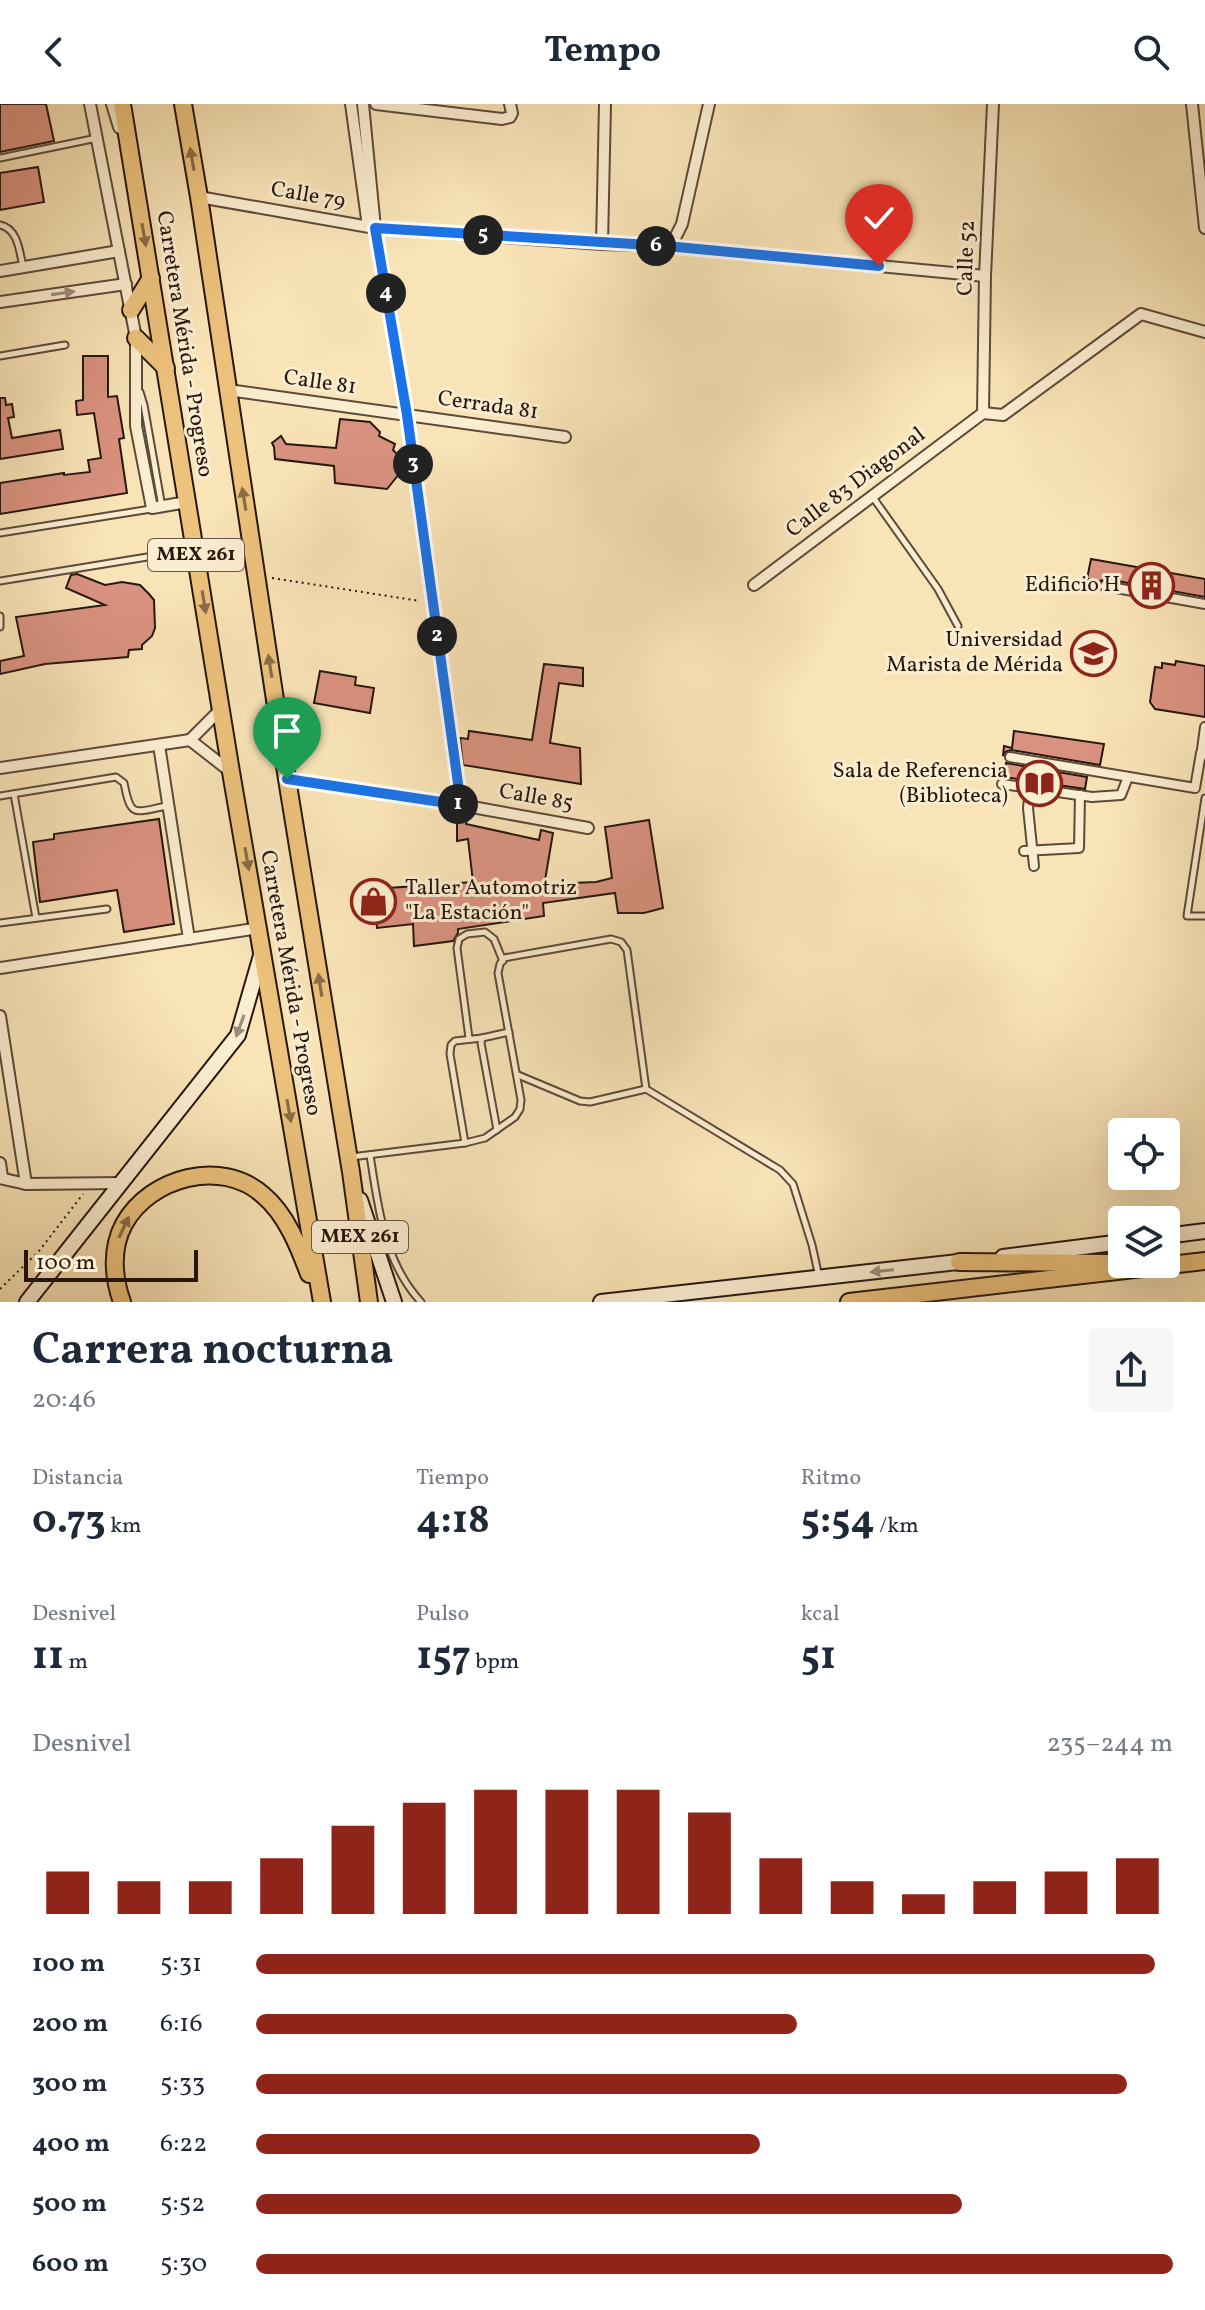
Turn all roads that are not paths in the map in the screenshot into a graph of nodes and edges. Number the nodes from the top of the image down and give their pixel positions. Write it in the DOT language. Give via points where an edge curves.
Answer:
graph roads {
  1 [pos="90,104"];
  2 [pos="113,104"];
  3 [pos="122,104"];
  4 [pos="183,104"];
  5 [pos="351,104"];
  6 [pos="363,104"];
  7 [pos="376,104"];
  8 [pos="510,104"];
  9 [pos="605,104"];
  10 [pos="709,104"];
  11 [pos="993,104"];
  12 [pos="1192,104"];
  13 [pos="436,108"];
  14 [pos="97,138"];
  15 [pos="0,158"];
  16 [pos="131,158"];
  17 [pos="199,197"];
  18 [pos="0,225"];
  19 [pos="372,227"];
  20 [pos="1205,228"];
  21 [pos="602,244"];
  22 [pos="666,246"];
  23 [pos="119,251"];
  24 [pos="23,267"];
  25 [pos="0,271"];
  26 [pos="985,276"];
  27 [pos="151,278"];
  28 [pos="126,284"];
  29 [pos="0,302"];
  30 [pos="131,310"];
  31 [pos="1205,332"];
  32 [pos="136,338"];
  33 [pos="65,345"];
  34 [pos="0,356"];
  35 [pos="166,368"];
  36 [pos="228,390"];
  37 [pos="983,413"];
  38 [pos="407,415"];
  39 [pos="565,437"];
  40 [pos="871,495"];
  41 [pos="187,502"];
  42 [pos="157,508"];
  43 [pos="0,533"];
  44 [pos="195,549"];
  45 [pos="0,581"];
  46 [pos="754,585"];
  47 [pos="1105,586"];
  48 [pos="1205,604"];
  49 [pos="0,616"];
  50 [pos="958,626"];
  51 [pos="0,627"];
  52 [pos="221,709"];
  53 [pos="1205,727"];
  54 [pos="190,740"];
  55 [pos="159,745"];
  56 [pos="1010,757"];
  57 [pos="0,768"];
  58 [pos="231,772"];
  59 [pos="1128,777"];
  60 [pos="287,779"];
  61 [pos="1002,784"];
  62 [pos="1030,789"];
  63 [pos="14,794"];
  64 [pos="1080,795"];
  65 [pos="0,796"];
  66 [pos="1205,798"];
  67 [pos="168,805"];
  68 [pos="461,805"];
  69 [pos="588,828"];
  70 [pos="1024,851"];
  71 [pos="1034,866"];
  72 [pos="107,909"];
  73 [pos="1205,916"];
  74 [pos="36,918"];
  75 [pos="0,923"];
  76 [pos="259,928"];
  77 [pos="189,939"];
  78 [pos="262,951"];
  79 [pos="503,961"];
  80 [pos="0,968"];
  81 [pos="0,1016"];
  82 [pos="509,1032"];
  83 [pos="469,1038"];
  84 [pos="482,1038"];
  85 [pos="517,1075"];
  86 [pos="646,1089"];
  87 [pos="497,1130"];
  88 [pos="465,1143"];
  89 [pos="370,1155"];
  90 [pos="0,1163"];
  91 [pos="349,1165"];
  92 [pos="1,1178"];
  93 [pos="123,1183"];
  94 [pos="26,1184"];
  95 [pos="1205,1231"];
  96 [pos="1180,1234"];
  97 [pos="1108,1244"];
  98 [pos="1205,1253"];
  99 [pos="1205,1261"];
  100 [pos="959,1262"];
  101 [pos="1180,1262"];
  102 [pos="1108,1263"];
  103 [pos="1180,1264"];
  104 [pos="1108,1272"];
  105 [pos="819,1278"];
  106 [pos="27,1302"];
  107 [pos="122,1302"];
  108 [pos="320,1302"];
  109 [pos="369,1302"];
  110 [pos="394,1302"];
  111 [pos="421,1302"];
  112 [pos="601,1302"];
  113 [pos="849,1302"];
  1 -- 14 [label="street"];
  2 -- 16 [label="street"];
  3 -- 16 [label="highway, Carretera Mérida - Progreso / MEX 261"];
  17 -- 4 [label="highway, Carretera Mérida - Progreso / MEX 261, one-way"];
  5 -- 19 [label="street"];
  6 -- 19 [label="street"];
  7 -- 13 [label="street"];
  8 -- 13 [label="street" via="507,119"];
  9 -- 21 [label="street"];
  10 -- 22 [label="street" via="682,224"];
  11 -- 26 [label="street, Calle 52"];
  12 -- 20 [label="street"];
  14 -- 15 [label="lane"];
  14 -- 23 [label="street"];
  16 -- 27 [label="highway, Carretera Mérida - Progreso / MEX 261, one-way"];
  17 -- 19 [label="street, Calle 79"];
  17 -- 36 [label="highway, Carretera Mérida - Progreso / MEX 261"];
  18 -- 24 [label="lane" via="14,233"];
  19 -- 21 [label="street, Calle 79"];
  19 -- 38 [label="street"];
  21 -- 22 [label="street, Calle 79"];
  22 -- 26 [label="street, Calle 79"];
  23 -- 24 [label="street"];
  23 -- 28 [label="street"];
  24 -- 25 [label="street"];
  26 -- 37 [label="street, Calle 52"];
  27 -- 30 [label="highway"];
  27 -- 35 [label="highway, Carretera Mérida - Progreso / MEX 261"];
  29 -- 28 [label="street, one-way"];
  28 -- 30 [label="street"];
  30 -- 32 [label="street"];
  31 -- 37 [label="street" via="1141,314 1003,415"];
  32 -- 35 [label="highway"];
  32 -- 42 [label="street" via="136,426"];
  33 -- 34 [label="lane"];
  35 -- 41 [label="highway, Carretera Mérida - Progreso / MEX 261"];
  36 -- 38 [label="street, Calle 81"];
  60 -- 36 [label="highway, Carretera Mérida - Progreso / MEX 261, one-way"];
  37 -- 40 [label="street, Calle 83 Diagonal"];
  38 -- 39 [label="street, Cerrada 81"];
  38 -- 68 [label="street"];
  40 -- 46 [label="street, Calle 83 Diagonal"];
  40 -- 50 [label="lane"];
  41 -- 42 [label="street"];
  41 -- 44 [label="highway, Carretera Mérida - Progreso / MEX 261"];
  42 -- 43 [label="lane"];
  44 -- 45 [label="lane"];
  44 -- 52 [label="highway, Carretera Mérida - Progreso / MEX 261, one-way"];
  47 -- 48 [label="street"];
  49 -- 51 [label="lane"];
  52 -- 54 [label="street"];
  52 -- 58 [label="highway, Carretera Mérida - Progreso / MEX 261"];
  53 -- 59 [label="street" via="1195,788"];
  54 -- 55 [label="street"];
  54 -- 58 [label="street"];
  55 -- 57 [label="street"];
  55 -- 67 [label="street"];
  56 -- 59 [label="street"];
  58 -- 76 [label="highway, Carretera Mérida - Progreso / MEX 261, one-way"];
  59 -- 64 [label="street" via="1121,795"];
  60 -- 68 [label="street, Calle 85"];
  91 -- 60 [label="highway, Carretera Mérida - Progreso / MEX 261, one-way"];
  61 -- 62 [label="street"];
  62 -- 64 [label="street"];
  62 -- 71 [label="street"];
  63 -- 65 [label="lane"];
  63 -- 67 [label="lane" via="116,777 124,783 132,810"];
  63 -- 74 [label="lane"];
  64 -- 70 [label="street" via="1079,848"];
  66 -- 73 [label="lane" via="1187,916"];
  67 -- 77 [label="street"];
  68 -- 69 [label="street, Calle 85"];
  72 -- 74 [label="lane"];
  74 -- 75 [label="lane"];
  76 -- 77 [label="street"];
  76 -- 78 [label="highway, Carretera Mérida - Progreso / MEX 261"];
  77 -- 80 [label="street"];
  78 -- 93 [label="main road, one-way" via="238,1035"];
  78 -- 108 [label="highway, Carretera Mérida - Progreso / MEX 261, one-way"];
  79 -- 82 [label="lane" via="498,973"];
  79 -- 83 [label="lane" via="485,932 459,939"];
  79 -- 86 [label="lane" via="611,939 621,942 627,950"];
  81 -- 94 [label="street"];
  82 -- 84 [label="lane"];
  82 -- 85 [label="lane"];
  83 -- 84 [label="lane"];
  83 -- 88 [label="lane" via="455,1041 450,1054"];
  84 -- 87 [label="lane"];
  85 -- 86 [label="lane" via="580,1101"];
  85 -- 87 [label="lane" via="520,1109"];
  86 -- 105 [label="lane" via="780,1170 793,1184"];
  87 -- 88 [label="lane"];
  88 -- 89 [label="lane"];
  89 -- 91 [label="lane"];
  89 -- 111 [label="lane" via="379,1215 396,1266"];
  90 -- 92 [label="street"];
  91 -- 109 [label="highway, Carretera Mérida - Progreso / MEX 261"];
  91 -- 110 [label="main road"];
  92 -- 94 [label="street"];
  93 -- 94 [label="street"];
  93 -- 106 [label="main road"];
  95 -- 96 [label="main road"];
  97 -- 100 [label="main road"];
  98 -- 101 [label="highway"];
  99 -- 103 [label="highway"];
  100 -- 102 [label="highway"];
  100 -- 105 [label="main road, one-way"];
  104 -- 113 [label="highway"];
  105 -- 112 [label="main road"];
  107 -- 108 [label="highway, one-way" via="114,1271 122,1227 157,1190 201,1176 235,1180 274,1205"];
}
